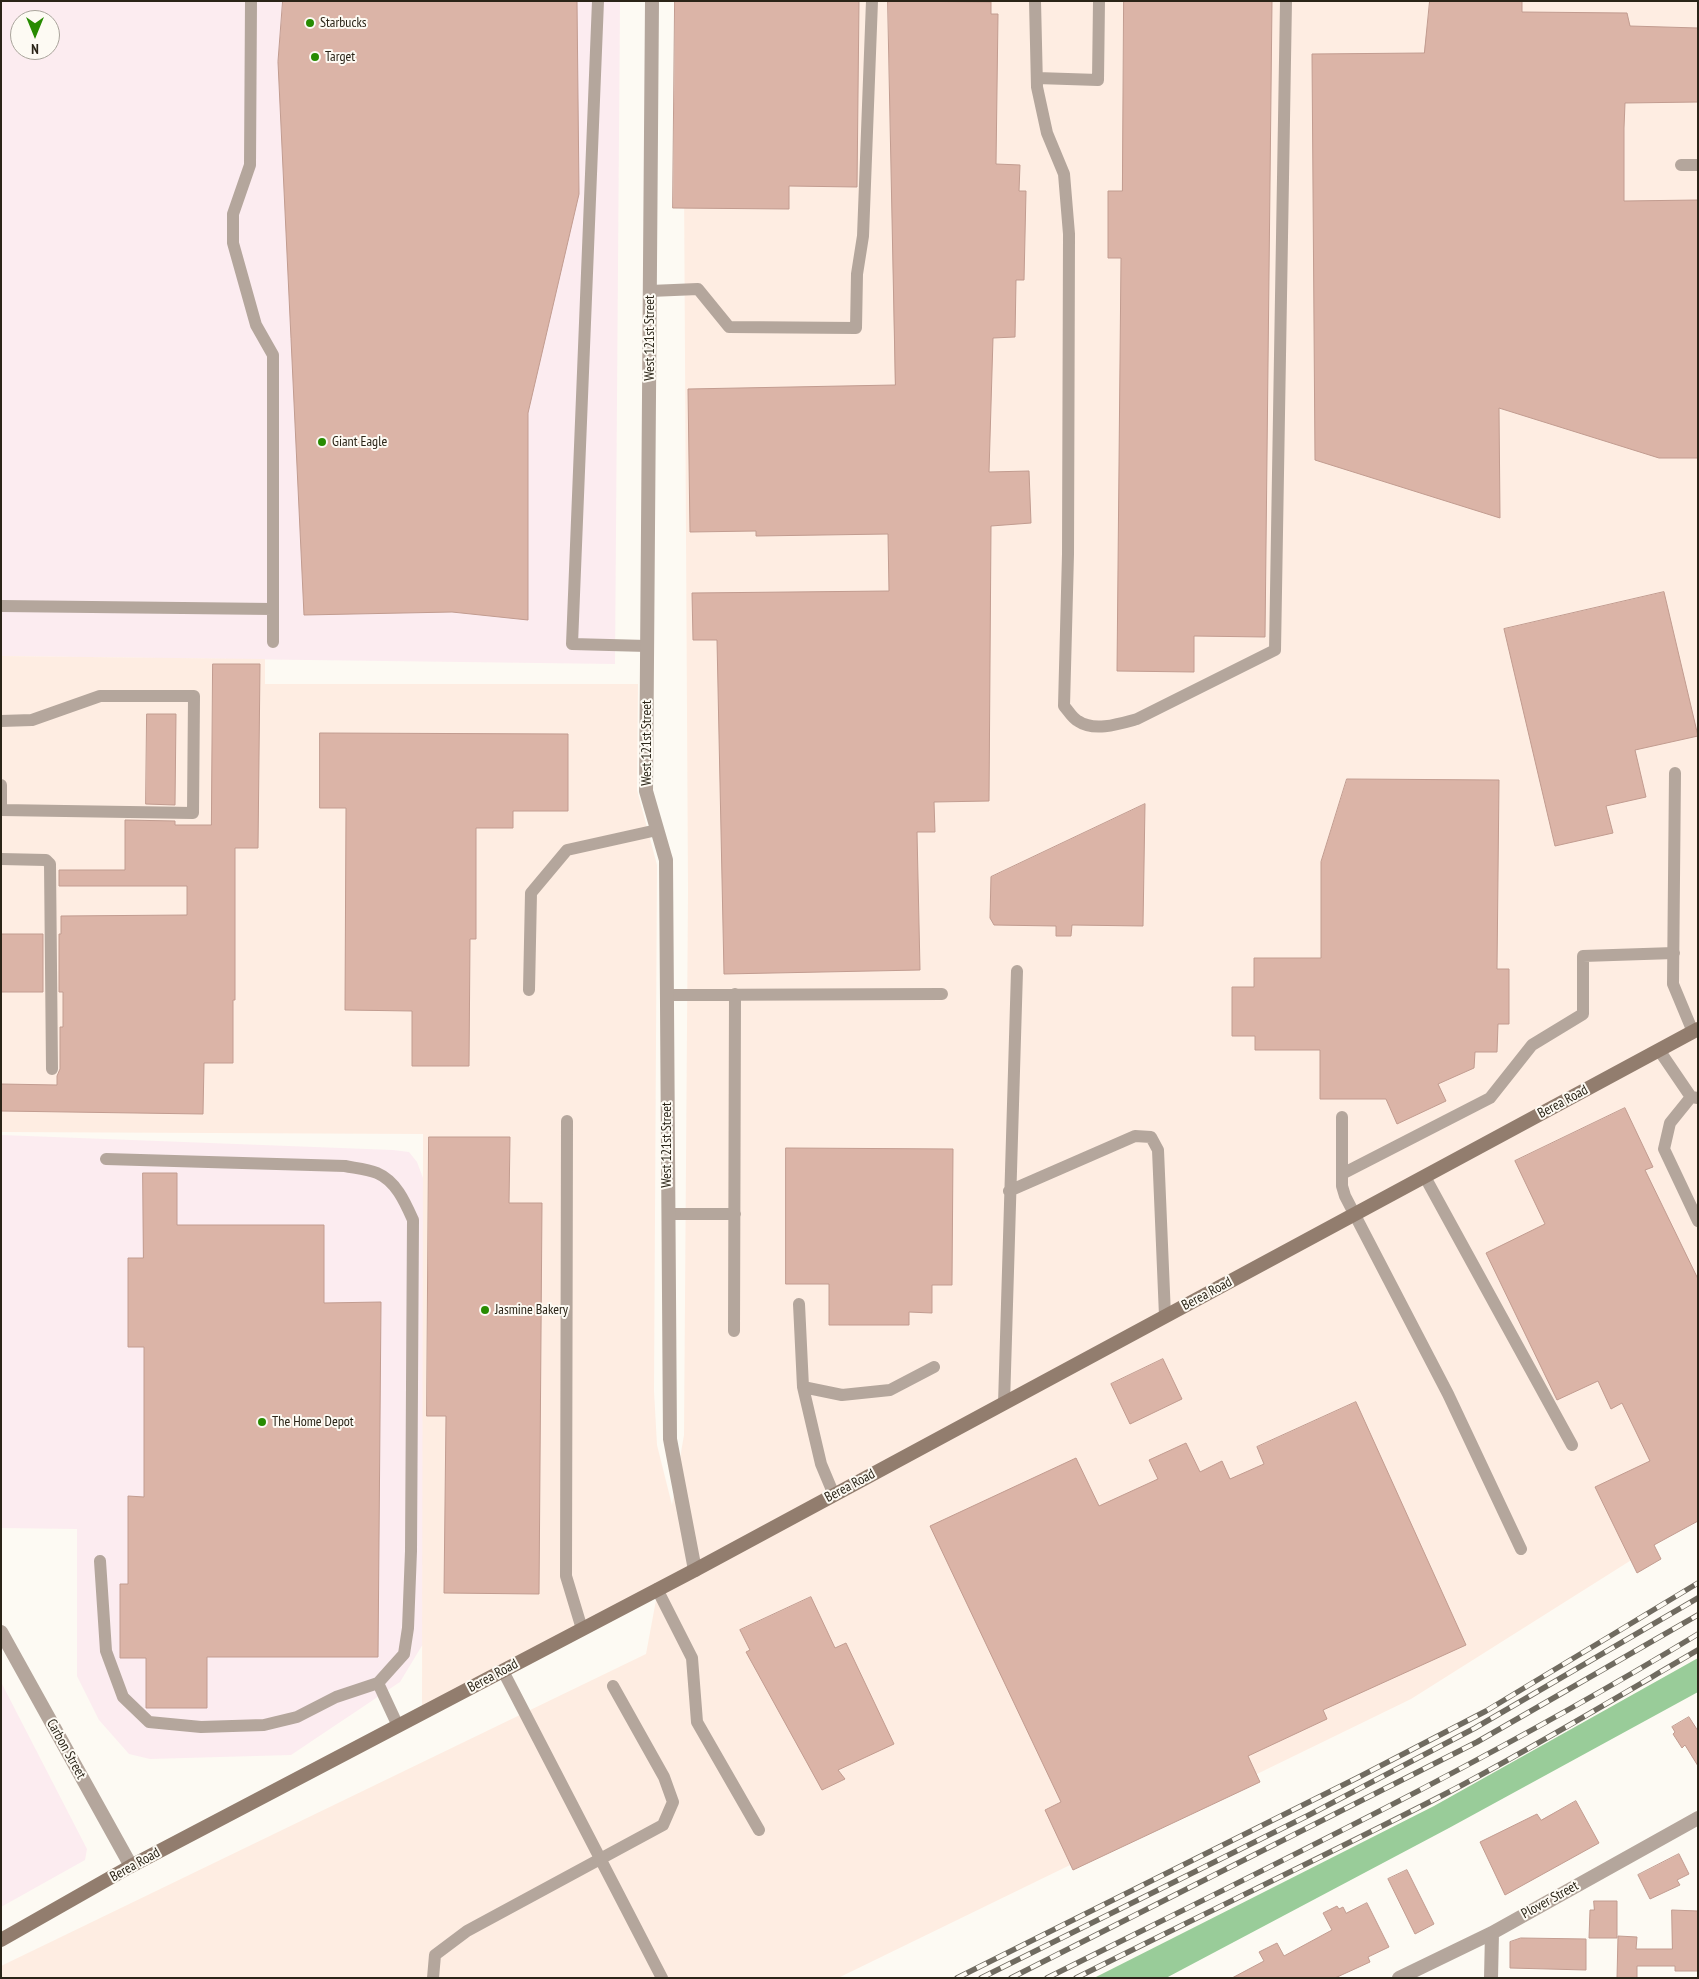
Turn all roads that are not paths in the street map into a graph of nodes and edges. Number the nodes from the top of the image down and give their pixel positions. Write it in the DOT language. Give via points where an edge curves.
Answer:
graph roads {
  1 [pos="251,1"];
  2 [pos="598,1"];
  3 [pos="652,1"];
  4 [pos="872,1"];
  5 [pos="1035,1"];
  6 [pos="1099,1"];
  7 [pos="1286,1"];
  8 [pos="1037,78"];
  9 [pos="1681,165"];
  10 [pos="1698,165"];
  11 [pos="650,291"];
  12 [pos="1,606"];
  13 [pos="273,609"];
  14 [pos="273,642"];
  15 [pos="647,646"];
  16 [pos="1,721"];
  17 [pos="1676,773"];
  18 [pos="1,785"];
  19 [pos="657,830"];
  20 [pos="1,859"];
  21 [pos="1674,953"];
  22 [pos="1017,971"];
  23 [pos="530,990"];
  24 [pos="735,994"];
  25 [pos="942,994"];
  26 [pos="667,995"];
  27 [pos="1695,1031"];
  28 [pos="1659,1050"];
  29 [pos="52,1069"];
  30 [pos="1694,1097"];
  31 [pos="1342,1118"];
  32 [pos="567,1121"];
  33 [pos="106,1159"];
  34 [pos="1342,1174"];
  35 [pos="1425,1176"];
  36 [pos="1009,1191"];
  37 [pos="668,1214"];
  38 [pos="735,1214"];
  39 [pos="1354,1215"];
  40 [pos="1698,1221"];
  41 [pos="799,1304"];
  42 [pos="1165,1316"];
  43 [pos="734,1331"];
  44 [pos="934,1368"];
  45 [pos="803,1386"];
  46 [pos="1004,1404"];
  47 [pos="1572,1445"];
  48 [pos="834,1495"];
  49 [pos="1521,1549"];
  50 [pos="100,1562"];
  51 [pos="695,1570"];
  52 [pos="657,1590"];
  53 [pos="582,1629"];
  54 [pos="1,1632"];
  55 [pos="503,1671"];
  56 [pos="378,1683"];
  57 [pos="612,1686"];
  58 [pos="398,1726"];
  59 [pos="1698,1818"];
  60 [pos="759,1830"];
  61 [pos="600,1859"];
  62 [pos="131,1866"];
  63 [pos="1492,1933"];
  64 [pos="1,1940"];
  65 [pos="433,1978"];
  66 [pos="662,1978"];
  67 [pos="1399,1978"];
  68 [pos="1491,1978"];
  1 -- 13 [label="lane" via="250,165 233,214 233,243 256,325 273,355"];
  2 -- 15 [label="lane" via="572,644"];
  3 -- 11 [label="street, West 121st Street"];
  4 -- 11 [label="lane" via="856,328 729,326 698,289"];
  5 -- 8 [label="lane"];
  6 -- 8 [label="lane" via="1098,80"];
  7 -- 8 [label="lane" via="1275,650 1137,720 1115,726 1094,726 1078,721 1064,706 1069,234 1064,174 1041,112"];
  9 -- 10 [label="lane"];
  11 -- 15 [label="street, West 121st Street"];
  12 -- 13 [label="lane"];
  13 -- 14 [label="lane"];
  15 -- 19 [label="street, West 121st Street" via="646,791"];
  16 -- 18 [label="lane" via="32,720 100,696 194,696 193,813 1,810"];
  17 -- 21 [label="lane"];
  19 -- 23 [label="lane" via="567,850 531,893"];
  19 -- 26 [label="street, West 121st Street" via="666,860"];
  20 -- 29 [label="lane" via="46,860 50,864"];
  21 -- 27 [label="lane" via="1674,984"];
  21 -- 34 [label="lane" via="1583,956 1583,1014 1532,1045 1490,1098"];
  22 -- 36 [label="lane"];
  24 -- 25 [label="lane"];
  24 -- 26 [label="lane"];
  24 -- 38 [label="lane"];
  26 -- 37 [label="street, West 121st Street"];
  27 -- 28 [label="main road, Berea Road"];
  28 -- 30 [label="lane"];
  28 -- 35 [label="main road, Berea Road"];
  30 -- 40 [label="lane" via="1670,1124 1664,1149"];
  31 -- 34 [label="lane"];
  32 -- 53 [label="lane" via="566,1576"];
  33 -- 56 [label="lane" via="345,1166 377,1173 404,1199 413,1220 408,1628 404,1654"];
  34 -- 39 [label="lane" via="1344,1196"];
  35 -- 39 [label="main road, Berea Road"];
  35 -- 47 [label="lane"];
  36 -- 42 [label="lane" via="1135,1136 1151,1137 1158,1150"];
  36 -- 46 [label="lane"];
  37 -- 38 [label="lane"];
  37 -- 51 [label="street, West 121st Street" via="670,1439"];
  38 -- 43 [label="lane"];
  39 -- 42 [label="main road, Berea Road"];
  39 -- 49 [label="lane" via="1448,1394"];
  41 -- 45 [label="lane"];
  42 -- 46 [label="main road, Berea Road"];
  44 -- 45 [label="lane" via="890,1390 842,1395"];
  45 -- 48 [label="lane" via="821,1464"];
  46 -- 48 [label="main road, Berea Road"];
  48 -- 51 [label="main road, Berea Road"];
  50 -- 56 [label="lane" via="106,1651 123,1697 148,1722 201,1727 264,1725 297,1717 336,1697"];
  51 -- 52 [label="main road, Berea Road"];
  52 -- 53 [label="main road, Berea Road"];
  52 -- 60 [label="lane" via="692,1658 697,1722"];
  53 -- 55 [label="main road, Berea Road"];
  54 -- 62 [label="street, Carbon Street"];
  55 -- 58 [label="main road, Berea Road"];
  55 -- 61 [label="lane"];
  56 -- 58 [label="lane"];
  57 -- 61 [label="lane" via="664,1777 673,1802 662,1825"];
  58 -- 62 [label="main road, Berea Road"];
  59 -- 63 [label="street, Plover Street"];
  61 -- 65 [label="lane" via="467,1931 434,1955"];
  61 -- 66 [label="lane"];
  62 -- 64 [label="main road, Berea Road"];
  63 -- 67 [label="street, Plover Street"];
  63 -- 68 [label="street"];
}
